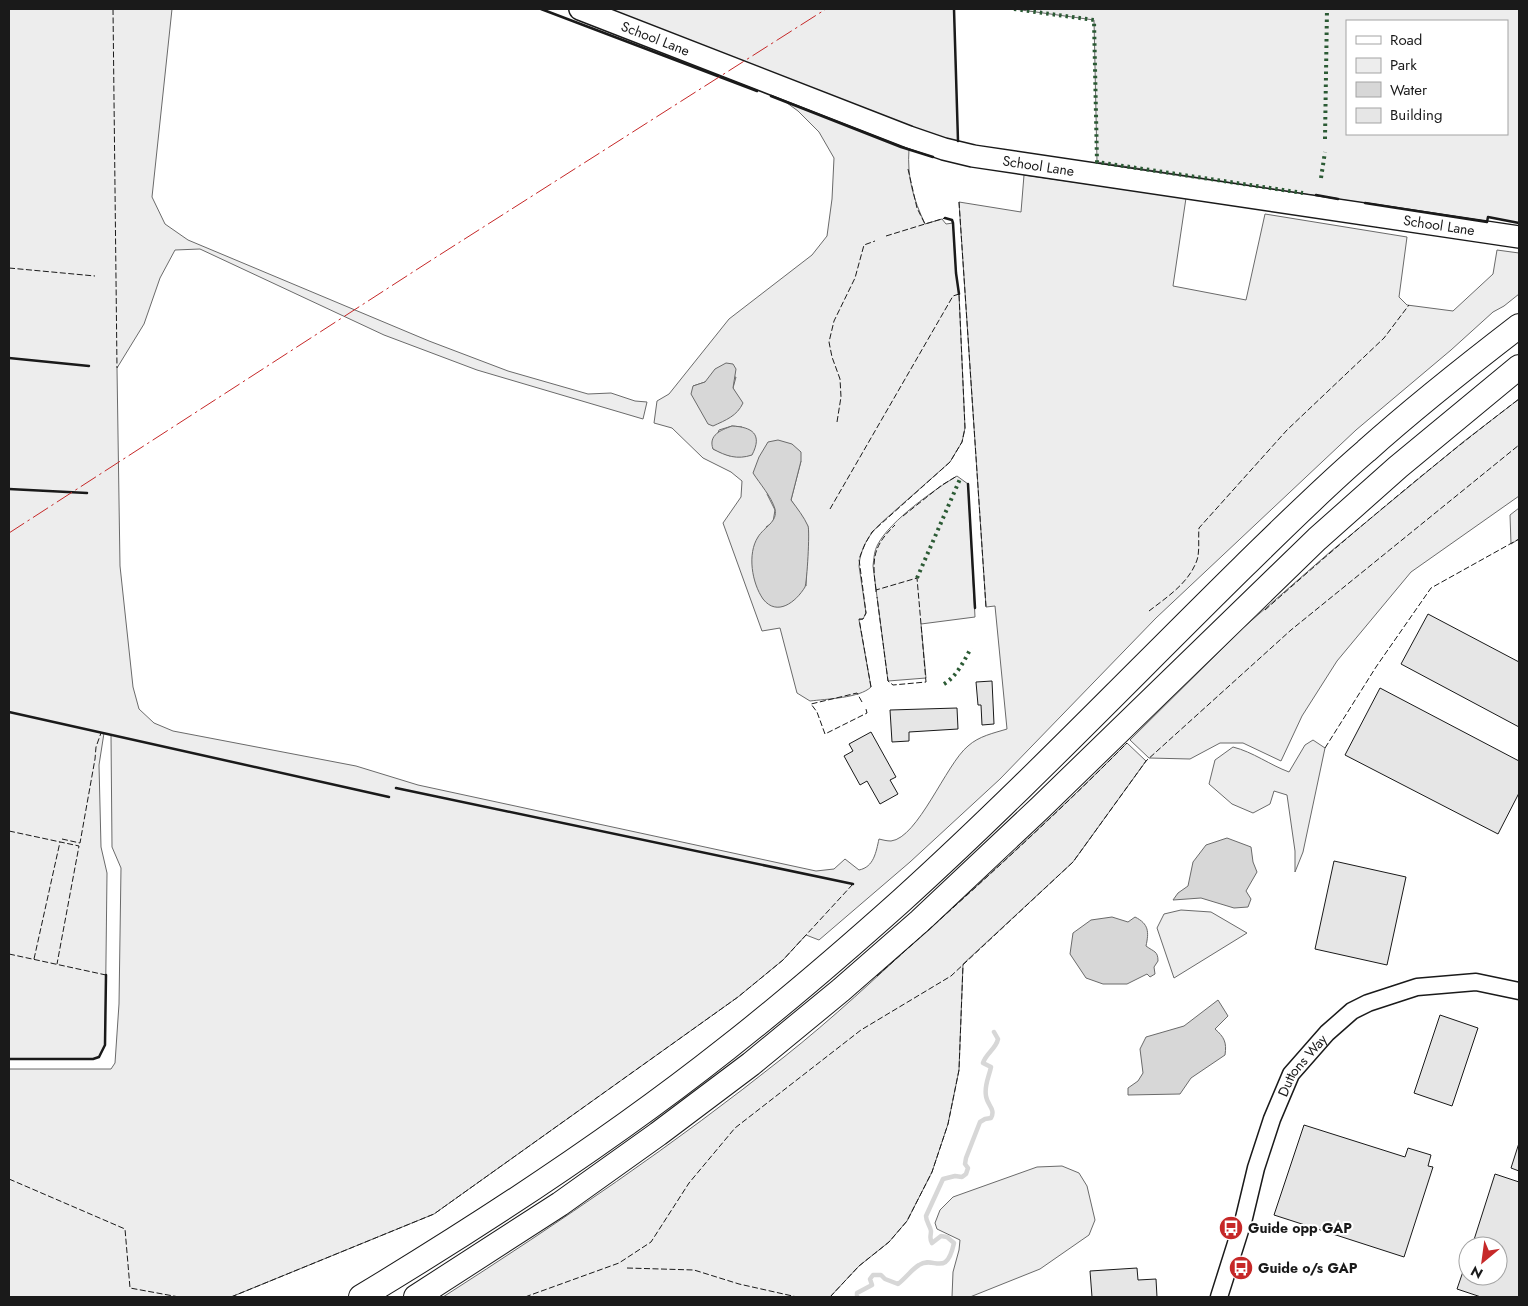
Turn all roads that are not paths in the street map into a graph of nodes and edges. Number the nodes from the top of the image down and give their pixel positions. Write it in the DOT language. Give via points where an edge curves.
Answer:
graph roads {
  1 [pos="580,9"];
  2 [pos="1519,237"];
  3 [pos="1519,326"];
  4 [pos="1519,367"];
  5 [pos="1518,985"];
  6 [pos="361,1297"];
  7 [pos="416,1297"];
  8 [pos="1219,1297"];
  1 -- 2 [label="main road, School Lane" via="944,149 973,156"];
  3 -- 6 [label="highway" via="1365,451 1021,788 814,978 725,1050 539,1185"];
  4 -- 7 [label="highway" via="1398,467 1318,539 1040,808 920,921 840,990 751,1064 658,1134 560,1204"];
  5 -- 8 [label="street, Duttons Way" via="1476,982 1418,987 1368,1003 1326,1034 1291,1074 1276,1110"];
}
